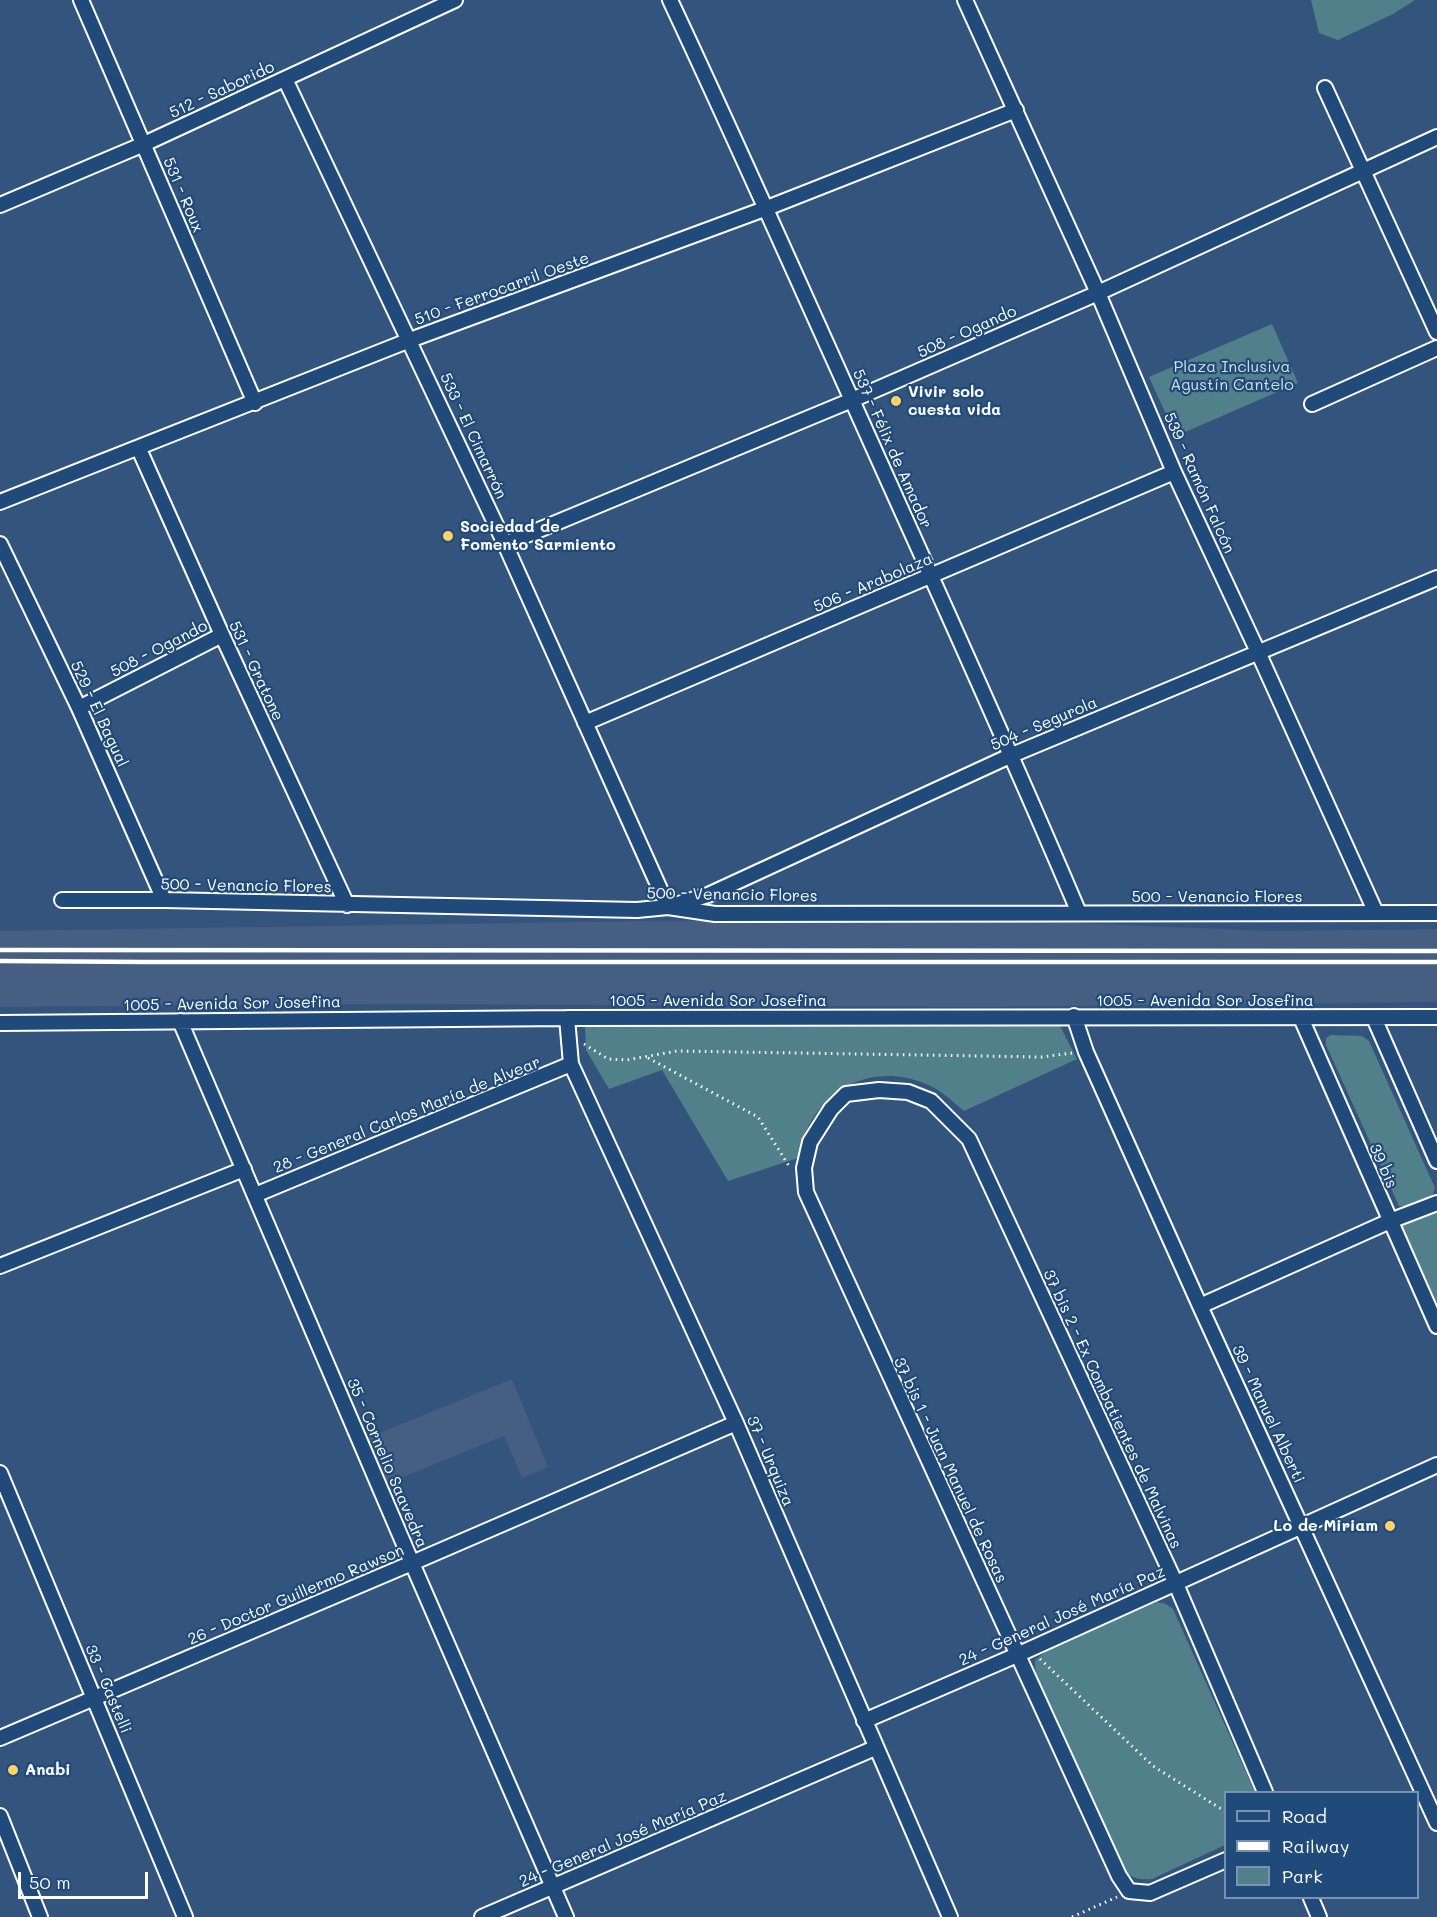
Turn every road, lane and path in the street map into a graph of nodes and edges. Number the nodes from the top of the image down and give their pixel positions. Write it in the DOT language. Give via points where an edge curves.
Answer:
graph roads {
  1 [pos="81,0"];
  2 [pos="456,0"];
  3 [pos="670,0"];
  4 [pos="965,0"];
  5 [pos="285,79"];
  6 [pos="1326,88"];
  7 [pos="1016,110"];
  8 [pos="1437,137"];
  9 [pos="144,144"];
  10 [pos="1363,172"];
  11 [pos="0,205"];
  12 [pos="767,208"];
  13 [pos="1098,292"];
  14 [pos="1437,332"];
  15 [pos="410,340"];
  16 [pos="1437,348"];
  17 [pos="852,400"];
  18 [pos="255,403"];
  19 [pos="1312,404"];
  20 [pos="139,449"];
  21 [pos="1174,472"];
  22 [pos="0,502"];
  23 [pos="0,544"];
  24 [pos="505,544"];
  25 [pos="932,576"];
  26 [pos="1437,578"];
  27 [pos="222,635"];
  28 [pos="1258,652"];
  29 [pos="79,708"];
  30 [pos="585,723"];
  31 [pos="1012,755"];
  32 [pos="62,900"];
  33 [pos="164,900"];
  34 [pos="346,905"];
  35 [pos="668,908"];
  36 [pos="1079,913"];
  37 [pos="1376,913"];
  38 [pos="1437,913"];
  39 [pos="1074,1016"];
  40 [pos="567,1017"];
  41 [pos="1437,1017"];
  42 [pos="1301,1018"];
  43 [pos="1374,1018"];
  44 [pos="180,1021"];
  45 [pos="0,1023"];
  46 [pos="568,1034"];
  47 [pos="1086,1052"];
  48 [pos="646,1057"];
  49 [pos="571,1064"];
  50 [pos="879,1090"];
  51 [pos="1437,1161"];
  52 [pos="243,1169"];
  53 [pos="806,1192"];
  54 [pos="255,1195"];
  55 [pos="1437,1203"];
  56 [pos="1390,1221"];
  57 [pos="0,1266"];
  58 [pos="1200,1306"];
  59 [pos="1437,1326"];
  60 [pos="736,1423"];
  61 [pos="1437,1465"];
  62 [pos="0,1473"];
  63 [pos="1302,1525"];
  64 [pos="412,1563"];
  65 [pos="1176,1584"];
  66 [pos="1024,1652"];
  67 [pos="94,1699"];
  68 [pos="864,1721"];
  69 [pos="0,1738"];
  70 [pos="875,1748"];
  71 [pos="1266,1791"];
  72 [pos="1224,1811"];
  73 [pos="0,1816"];
  74 [pos="1437,1823"];
  75 [pos="1224,1861"];
  76 [pos="554,1887"];
  77 [pos="1129,1891"];
  78 [pos="1311,1899"];
  79 [pos="40,1917"];
  80 [pos="185,1917"];
  81 [pos="482,1917"];
  82 [pos="566,1917"];
  83 [pos="950,1917"];
  84 [pos="1072,1917"];
  85 [pos="1319,1917"];
  1 -- 9 [label="street, 531 - Roux"];
  2 -- 5 [label="street, 512 - Saborido"];
  3 -- 12 [label="street, 537 - Félix de Amador"];
  4 -- 7 [label="street, 539 - Ramón Falcón"];
  5 -- 9 [label="street, 512 - Saborido"];
  5 -- 15 [label="street, 533 - El Cimarrón"];
  6 -- 10 [label="street"];
  7 -- 12 [label="street, 510 - Ferrocarril Oeste"];
  7 -- 13 [label="street, 539 - Ramón Falcón"];
  8 -- 10 [label="street, 508 - Ogando"];
  9 -- 11 [label="street, 512 - Saborido"];
  9 -- 18 [label="street, 531 - Roux"];
  10 -- 13 [label="street, 508 - Ogando"];
  10 -- 14 [label="street"];
  12 -- 15 [label="street, 510 - Ferrocarril Oeste"];
  12 -- 17 [label="street, 537 - Félix de Amador"];
  13 -- 17 [label="street, 508 - Ogando"];
  13 -- 21 [label="street, 539 - Ramón Falcón"];
  15 -- 18 [label="street, 510 - Ferrocarril Oeste"];
  15 -- 24 [label="street, 533 - El Cimarrón"];
  16 -- 19 [label="street"];
  17 -- 24 [label="street, 508 - Ogando"];
  17 -- 25 [label="street, 537 - Félix de Amador"];
  18 -- 20 [label="street, 510 - Ferrocarril Oeste"];
  20 -- 22 [label="street, 510 - Ferrocarril Oeste"];
  20 -- 27 [label="street, 531 - Gratone"];
  21 -- 25 [label="street, 506 - Arabolaza"];
  21 -- 28 [label="street, 539 - Ramón Falcón"];
  23 -- 29 [label="street, 529 - El Bagual"];
  24 -- 30 [label="street, 533 - El Cimarrón"];
  25 -- 30 [label="street, 506 - Arabolaza"];
  25 -- 31 [label="street, 537 - Félix de Amador"];
  26 -- 28 [label="street, 504 - Segurola"];
  27 -- 29 [label="street, 508 - Ogando"];
  27 -- 34 [label="street, 531 - Gratone"];
  28 -- 31 [label="street, 504 - Segurola"];
  28 -- 37 [label="street, 539 - Ramón Falcón"];
  29 -- 33 [label="street, 529 - El Bagual"];
  30 -- 35 [label="street, 533 - El Cimarrón"];
  31 -- 35 [label="street, 504 - Segurola" via="708,895"];
  31 -- 36 [label="street, 537 - Félix de Amador"];
  32 -- 33 [label="street, 500 - Venancio Flores"];
  33 -- 34 [label="street, 500 - Venancio Flores"];
  34 -- 35 [label="street, 500 - Venancio Flores"];
  35 -- 36 [label="street, 500 - Venancio Flores" via="715,914"];
  36 -- 37 [label="street, 500 - Venancio Flores"];
  37 -- 38 [label="street, 500 - Venancio Flores"];
  39 -- 40 [label="street, 1005 - Avenida Sor Josefina"];
  39 -- 42 [label="street, 1005 - Avenida Sor Josefina"];
  39 -- 47 [label="street, 39 - Manuel Alberti"];
  40 -- 44 [label="street, 1005 - Avenida Sor Josefina"];
  40 -- 46 [label="street, 37 - Urquiza"];
  41 -- 43 [label="street, 1005 - Avenida Sor Josefina"];
  42 -- 43 [label="street, 1005 - Avenida Sor Josefina"];
  42 -- 56 [label="street, 39 bis"];
  43 -- 51 [label="street"];
  44 -- 45 [label="street, 1005 - Avenida Sor Josefina"];
  44 -- 52 [label="street, 35 - Cornelio Saavedra"];
  46 -- 48 [label="path" via="608,1059"];
  46 -- 49 [label="street, 37 - Urquiza"];
  47 -- 48 [label="path" via="1042,1057 678,1051"];
  47 -- 58 [label="street, 39 - Manuel Alberti"];
  48 -- 53 [label="path" via="758,1117"];
  49 -- 54 [label="street, 28 - General Carlos María de Alvear"];
  49 -- 60 [label="street, 37 - Urquiza"];
  50 -- 53 [label="street, 37 bis 1 - Juan Manuel de Rosas" via="846,1094 831,1109 810,1142 804,1168"];
  50 -- 65 [label="street, 37 bis 2 - Ex Combatientes de Malvinas" via="908,1092 931,1101 969,1139"];
  52 -- 54 [label="street, 35 - Cornelio Saavedra"];
  52 -- 57 [label="street"];
  53 -- 66 [label="street, 37 bis 1 - Juan Manuel de Rosas"];
  54 -- 64 [label="street, 35 - Cornelio Saavedra"];
  55 -- 56 [label="street"];
  56 -- 58 [label="street"];
  56 -- 59 [label="street, 39 bis"];
  58 -- 63 [label="street, 39 - Manuel Alberti"];
  60 -- 64 [label="street, 26 - Doctor Guillermo Rawson"];
  60 -- 68 [label="street, 37 - Urquiza"];
  61 -- 63 [label="street, 24 - General José María Paz"];
  62 -- 67 [label="street, 33 - Castelli"];
  63 -- 65 [label="street, 24 - General José María Paz"];
  63 -- 74 [label="street, 39 - Manuel Alberti"];
  64 -- 67 [label="street, 26 - Doctor Guillermo Rawson"];
  64 -- 76 [label="street, 35 - Cornelio Saavedra"];
  65 -- 66 [label="street, 24 - General José María Paz"];
  65 -- 71 [label="street, 37 bis 2 - Ex Combatientes de Malvinas"];
  66 -- 68 [label="street, 24 - General José María Paz"];
  66 -- 72 [label="path" via="1154,1767"];
  66 -- 77 [label="street, 37 bis 1 - Juan Manuel de Rosas" via="1119,1876"];
  67 -- 69 [label="street, 26 - Doctor Guillermo Rawson"];
  67 -- 80 [label="street, 33 - Castelli"];
  68 -- 70 [label="street, 37 - Urquiza"];
  70 -- 76 [label="street, 24 - General José María Paz"];
  70 -- 83 [label="street, 37 - Urquiza"];
  73 -- 79 [label="street"];
  75 -- 77 [label="street" via="1150,1893"];
  76 -- 81 [label="street, 24 - General José María Paz"];
  76 -- 82 [label="street, 35 - Cornelio Saavedra"];
  77 -- 84 [label="path"];
  78 -- 85 [label="street"];
}
